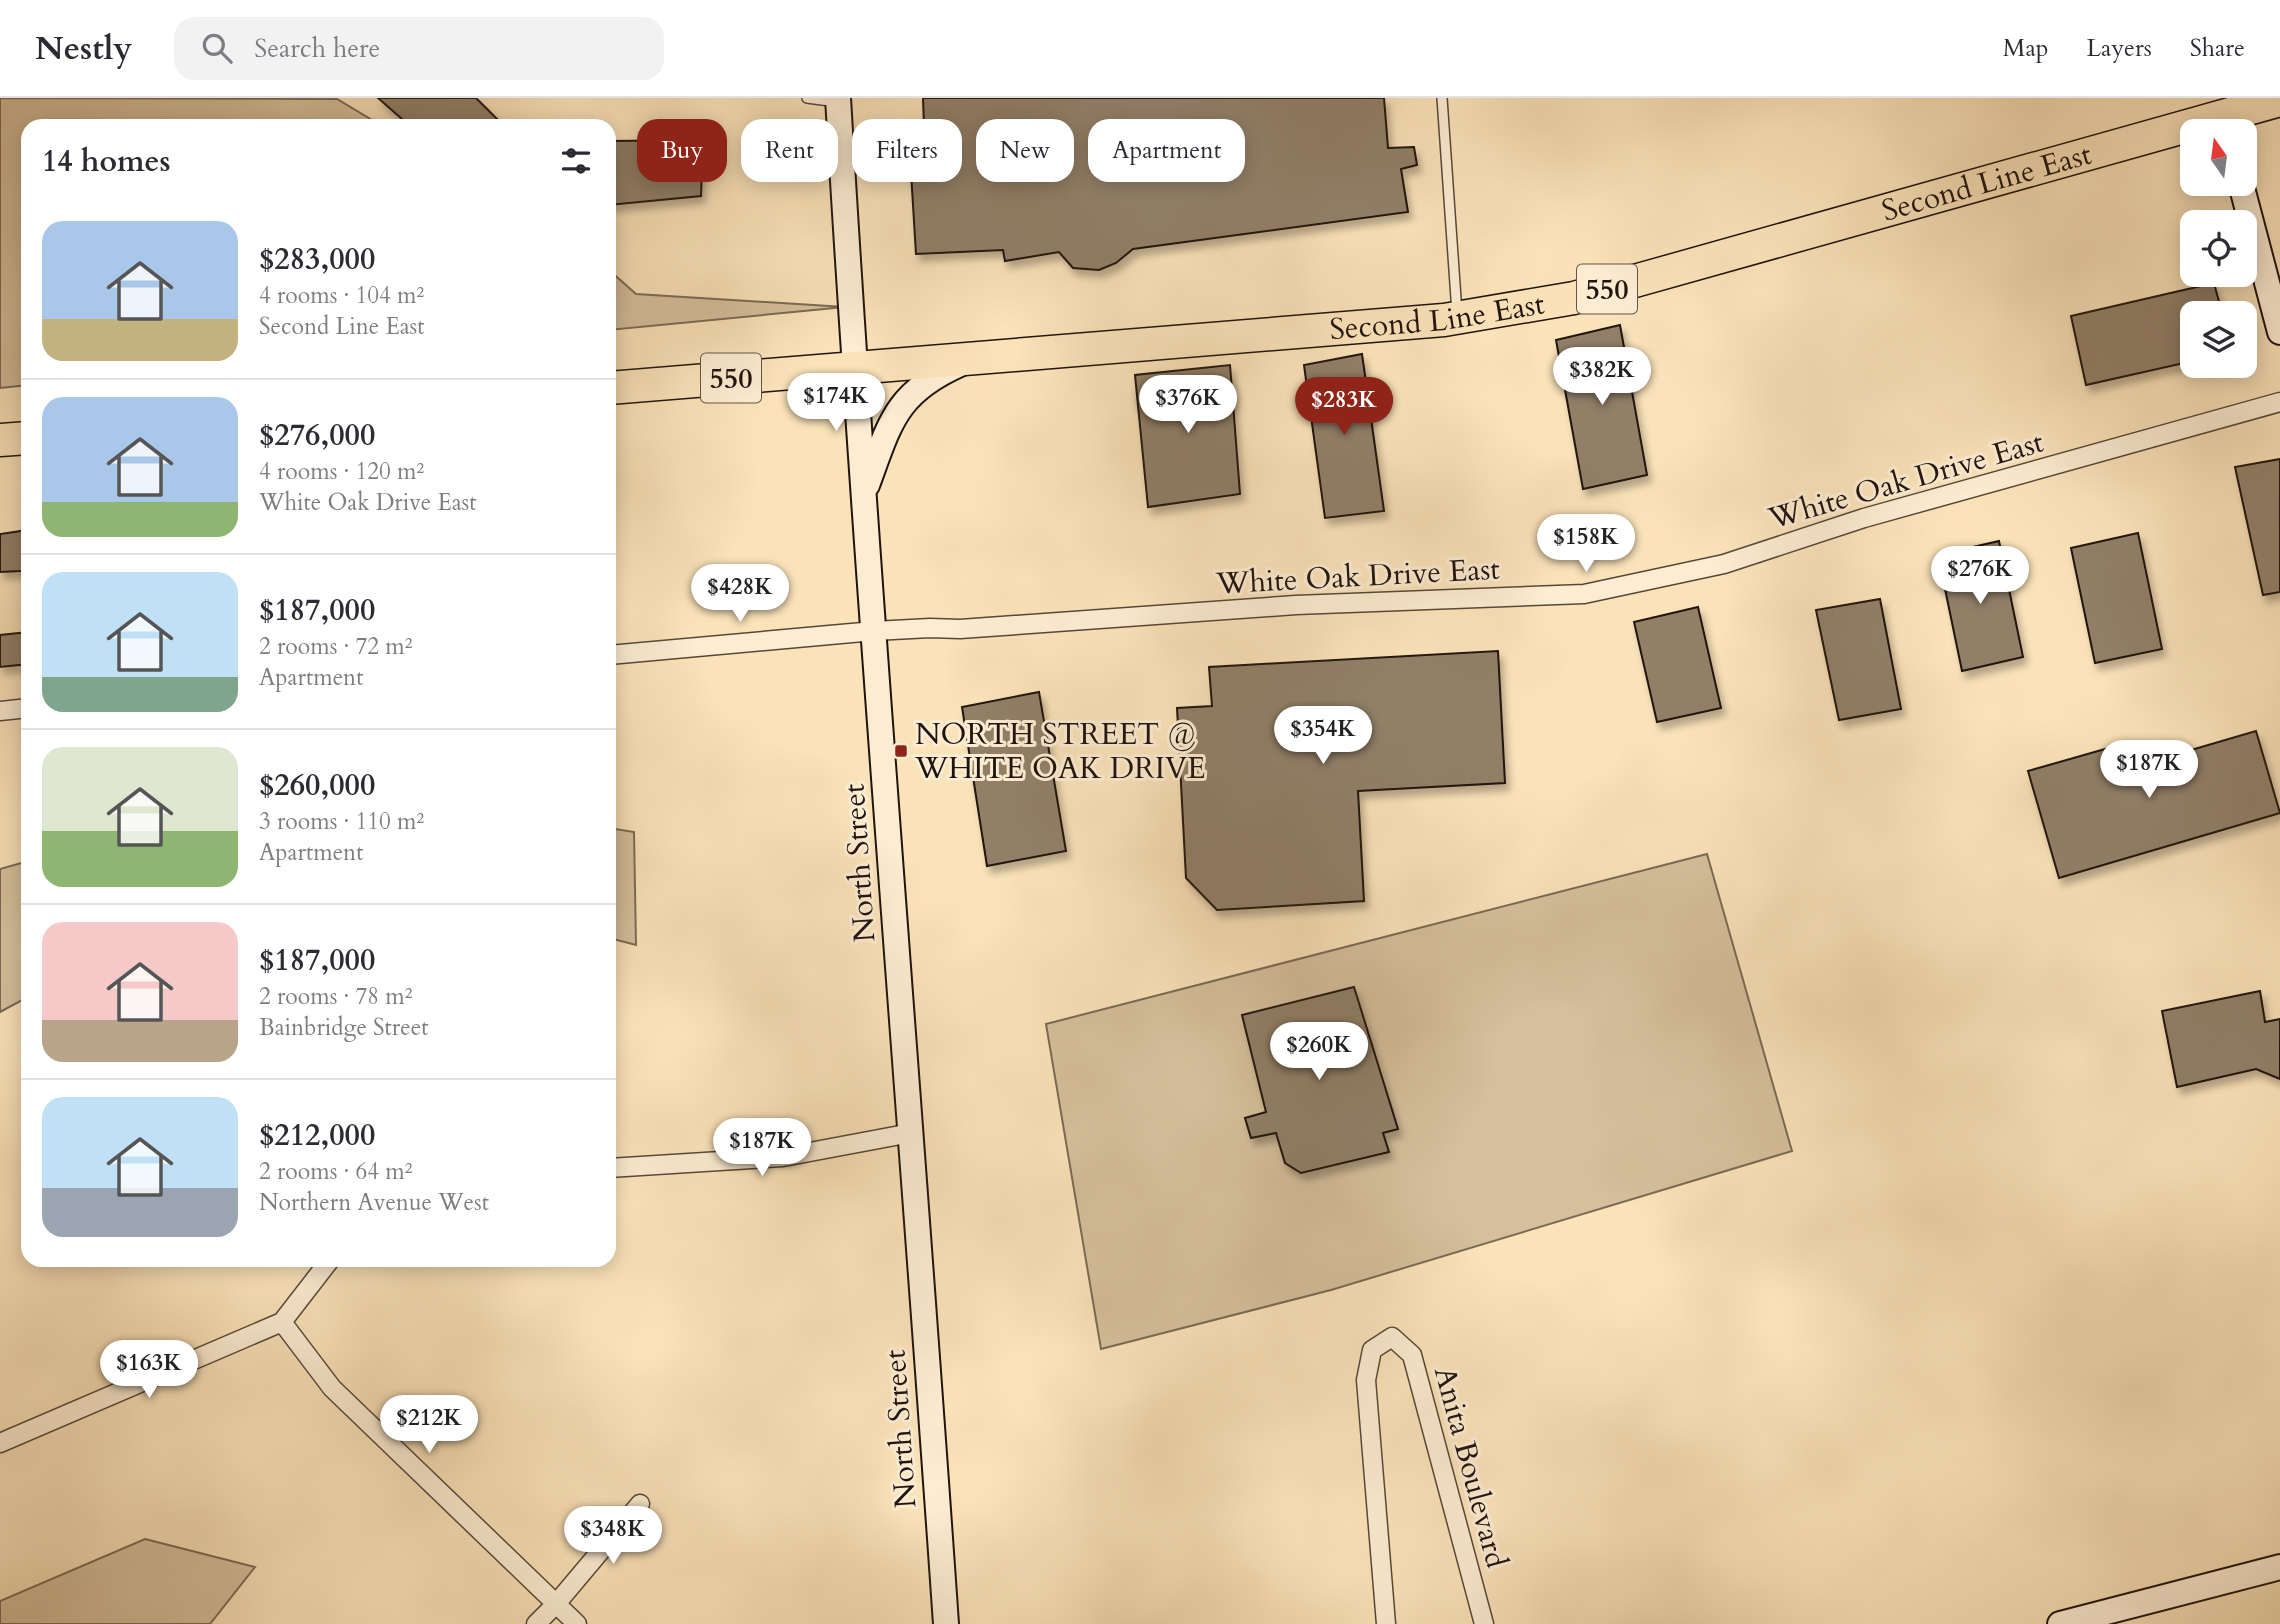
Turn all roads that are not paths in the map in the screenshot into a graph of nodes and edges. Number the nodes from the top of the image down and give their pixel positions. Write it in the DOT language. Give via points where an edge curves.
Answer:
graph roads {
  1 [pos="807,98"];
  2 [pos="1442,98"];
  3 [pos="838,100"];
  4 [pos="2280,100"];
  5 [pos="2223,115"];
  6 [pos="2244,196"];
  7 [pos="1457,318"];
  8 [pos="2280,332"];
  9 [pos="973,358"];
  10 [pos="854,367"];
  11 [pos="616,387"];
  12 [pos="2280,402"];
  13 [pos="21,438"];
  14 [pos="0,440"];
  15 [pos="864,496"];
  16 [pos="874,631"];
  17 [pos="616,654"];
  18 [pos="21,709"];
  19 [pos="0,711"];
  20 [pos="912,1133"];
  21 [pos="616,1168"];
  22 [pos="325,1267"];
  23 [pos="282,1322"];
  24 [pos="0,1443"];
  25 [pos="640,1504"];
  26 [pos="2280,1567"];
  27 [pos="556,1604"];
  28 [pos="536,1624"];
  29 [pos="577,1624"];
  30 [pos="946,1624"];
  31 [pos="1387,1624"];
  32 [pos="1484,1624"];
  33 [pos="2060,1624"];
  1 -- 3 [label="lane"];
  2 -- 7 [label="lane"];
  3 -- 10 [label="main road, North Street"];
  4 -- 5 [label="highway, Second Line East / 550"];
  5 -- 7 [label="highway, Second Line East / 550" via="1574,298"];
  6 -- 8 [label="main road"];
  7 -- 9 [label="highway, Second Line East / 550"];
  9 -- 10 [label="highway, Second Line East / 550"];
  9 -- 15 [label="main road" via="935,375 902,405 889,424"];
  10 -- 11 [label="highway, Second Line East / 550"];
  10 -- 15 [label="main road, North Street"];
  12 -- 16 [label="street, White Oak Drive East" via="1864,518 1724,564 1584,594 1296,605"];
  13 -- 14 [label="highway"];
  15 -- 16 [label="main road, North Street"];
  16 -- 17 [label="street, White Oak Drive East"];
  16 -- 20 [label="main road, North Street"];
  18 -- 19 [label="street"];
  20 -- 21 [label="street" via="783,1157"];
  20 -- 30 [label="main road, North Street"];
  22 -- 23 [label="street"];
  23 -- 24 [label="street"];
  23 -- 27 [label="street" via="332,1388"];
  25 -- 27 [label="street"];
  26 -- 33 [label="main road"];
  27 -- 28 [label="street"];
  27 -- 29 [label="street"];
  31 -- 32 [label="street, Anita Boulevard" via="1366,1380 1372,1350 1392,1337 1412,1354"];
}
